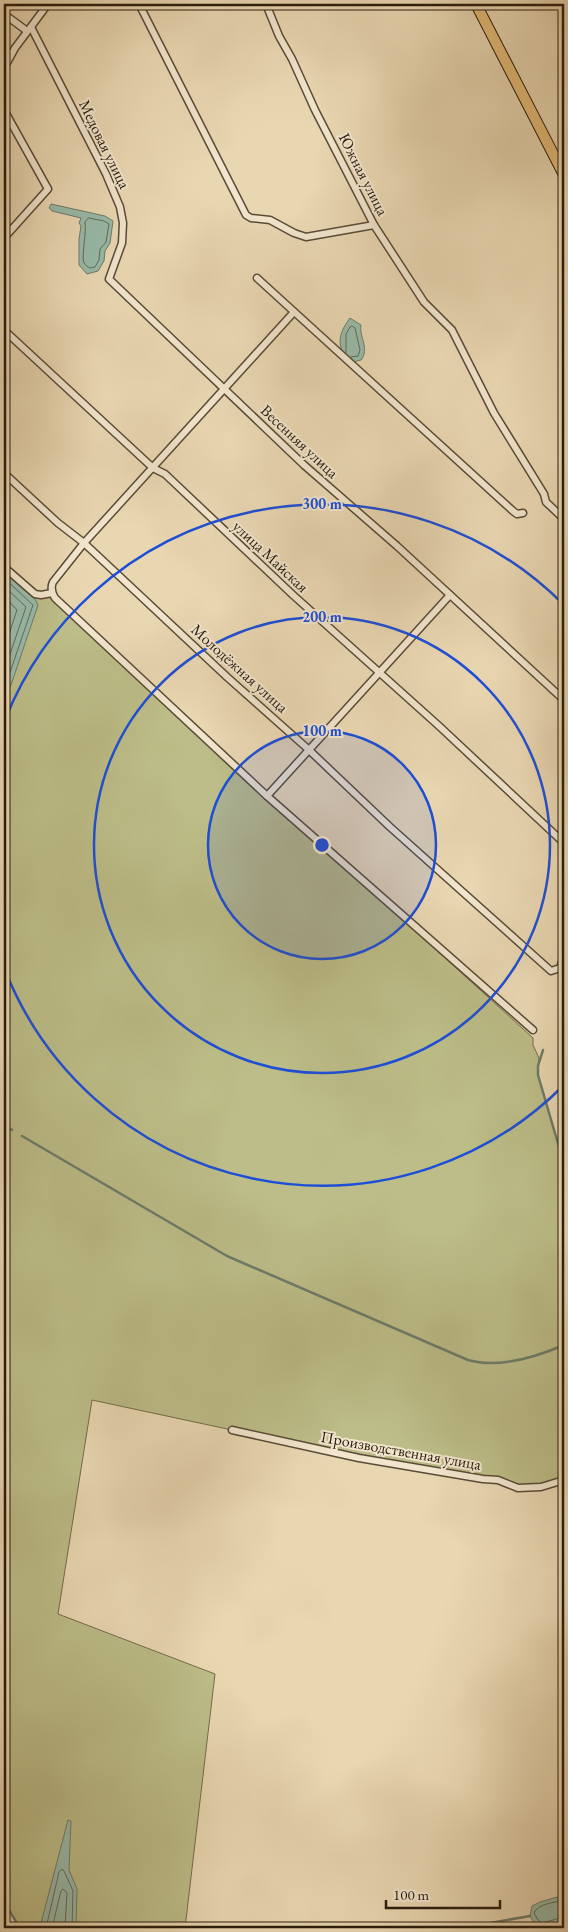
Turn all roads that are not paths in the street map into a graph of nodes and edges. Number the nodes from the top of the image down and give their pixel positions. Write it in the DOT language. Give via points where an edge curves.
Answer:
graph roads {
  1 [pos="48,4"];
  2 [pos="139,4"];
  3 [pos="266,4"];
  4 [pos="476,4"];
  5 [pos="4,14"];
  6 [pos="29,29"];
  7 [pos="4,68"];
  8 [pos="4,110"];
  9 [pos="564,175"];
  10 [pos="374,225"];
  11 [pos="4,238"];
  12 [pos="109,278"];
  13 [pos="256,278"];
  14 [pos="294,312"];
  15 [pos="4,330"];
  16 [pos="224,389"];
  17 [pos="153,468"];
  18 [pos="4,473"];
  19 [pos="523,513"];
  20 [pos="564,519"];
  21 [pos="84,543"];
  22 [pos="4,567"];
  23 [pos="52,593"];
  24 [pos="450,595"];
  25 [pos="380,672"];
  26 [pos="564,700"];
  27 [pos="308,749"];
  28 [pos="266,796"];
  29 [pos="564,843"];
  30 [pos="564,956"];
  31 [pos="533,1030"];
  32 [pos="232,1430"];
  33 [pos="564,1480"];
  1 -- 6 [label="street"];
  2 -- 10 [label="street" via="246,215 270,220 306,237"];
  3 -- 10 [label="street, Южная улица" via="315,110"];
  4 -- 9 [label="main road"];
  5 -- 6 [label="street"];
  6 -- 7 [label="street"];
  6 -- 12 [label="street, Медовая улица" via="106,174 120,207 122,243"];
  8 -- 11 [label="street" via="48,189"];
  10 -- 20 [label="street, Южная улица" via="424,302 452,330 494,413 546,502"];
  12 -- 16 [label="street, Весенняя улица"];
  13 -- 14 [label="street"];
  14 -- 16 [label="street"];
  14 -- 19 [label="street" via="513,511"];
  15 -- 17 [label="street, улица Майская"];
  16 -- 17 [label="street"];
  16 -- 24 [label="street, Весенняя улица"];
  17 -- 21 [label="street"];
  17 -- 25 [label="street, улица Майская" via="165,474"];
  18 -- 21 [label="street, Молодёжная улица"];
  21 -- 23 [label="street" via="53,582"];
  21 -- 27 [label="street, Молодёжная улица"];
  22 -- 23 [label="street" via="35,594"];
  23 -- 28 [label="street"];
  24 -- 25 [label="street"];
  24 -- 26 [label="street, Весенняя улица"];
  25 -- 27 [label="street"];
  25 -- 29 [label="street, улица Майская"];
  27 -- 28 [label="street"];
  27 -- 30 [label="street, Молодёжная улица" via="551,971 560,968"];
  28 -- 31 [label="street"];
  32 -- 33 [label="street, Производственная улица" via="359,1458 498,1480 518,1488"];
}
